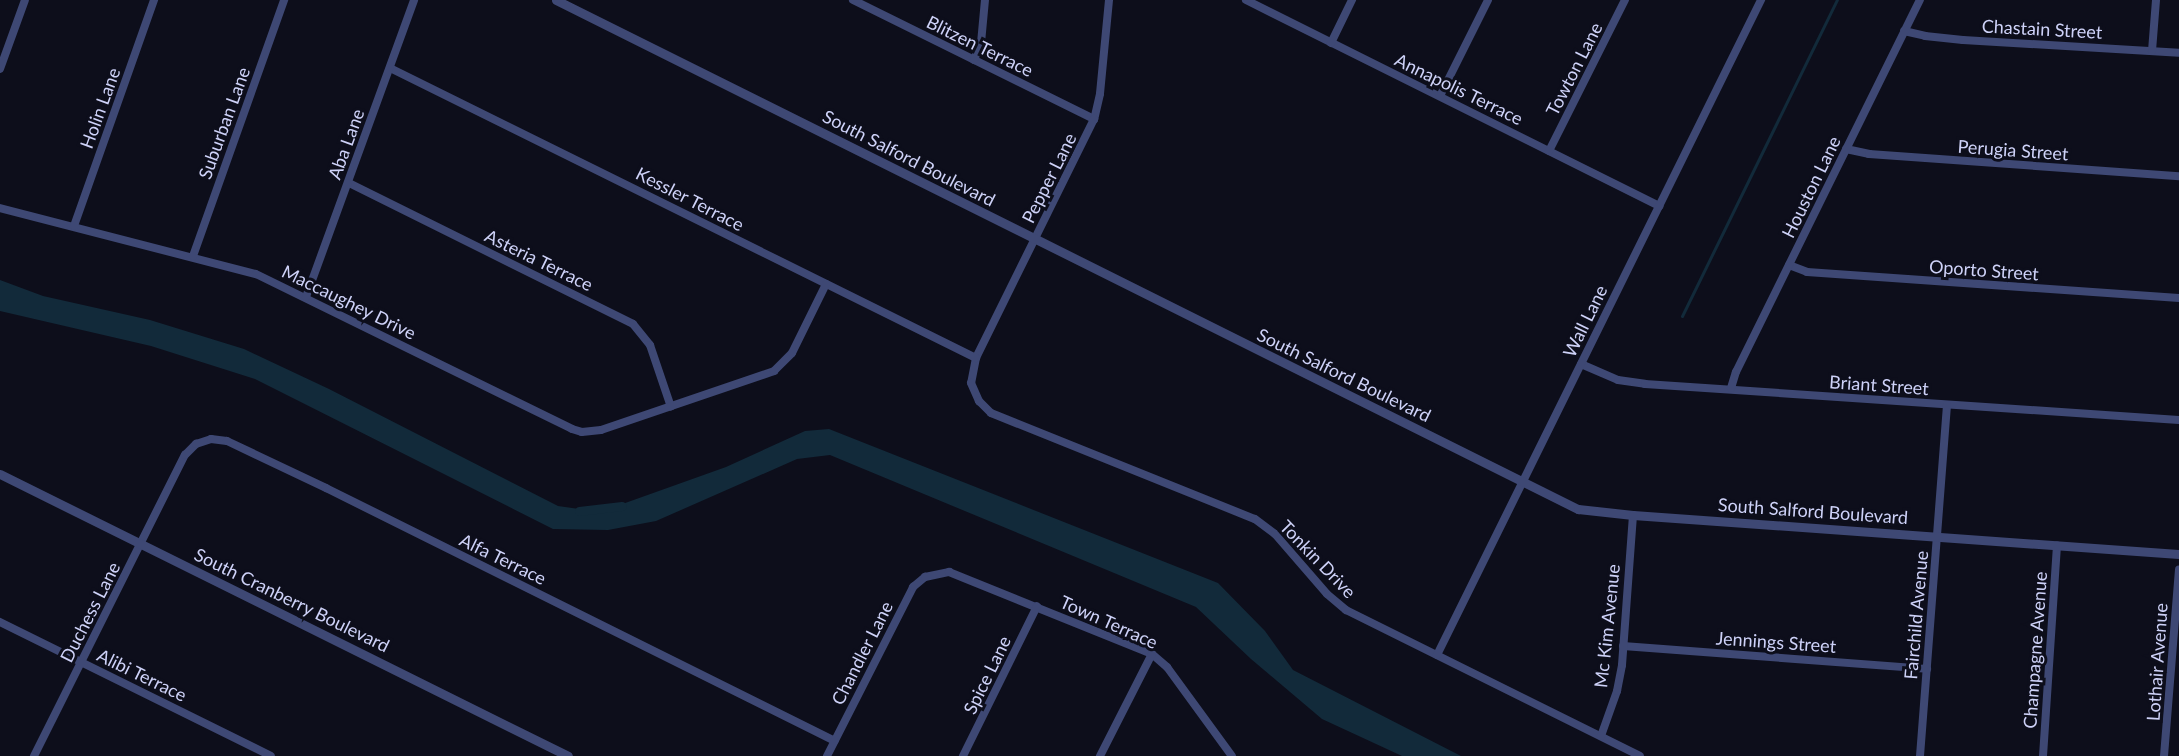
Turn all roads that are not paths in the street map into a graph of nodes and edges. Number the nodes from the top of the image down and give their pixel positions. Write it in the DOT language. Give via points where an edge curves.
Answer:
graph roads {
  1 [pos="25,0"];
  2 [pos="154,0"];
  3 [pos="284,0"];
  4 [pos="414,0"];
  5 [pos="556,0"];
  6 [pos="985,0"];
  7 [pos="1108,0"];
  8 [pos="1246,0"];
  9 [pos="1352,0"];
  10 [pos="1488,0"];
  11 [pos="1625,0"];
  12 [pos="1761,0"];
  13 [pos="1920,0"];
  14 [pos="2156,0"];
  15 [pos="856,1"];
  16 [pos="1904,31"];
  17 [pos="1331,42"];
  18 [pos="2152,51"];
  19 [pos="2179,53"];
  20 [pos="974,60"];
  21 [pos="390,68"];
  22 [pos="0,69"];
  23 [pos="1440,96"];
  24 [pos="1094,119"];
  25 [pos="1846,149"];
  26 [pos="1550,151"];
  27 [pos="2179,176"];
  28 [pos="349,183"];
  29 [pos="1659,206"];
  30 [pos="0,208"];
  31 [pos="74,226"];
  32 [pos="1035,240"];
  33 [pos="193,256"];
  34 [pos="1789,265"];
  35 [pos="826,284"];
  36 [pos="306,297"];
  37 [pos="2179,298"];
  38 [pos="976,358"];
  39 [pos="1581,364"];
  40 [pos="1731,388"];
  41 [pos="1947,405"];
  42 [pos="671,407"];
  43 [pos="2179,420"];
  44 [pos="0,474"];
  45 [pos="172,481"];
  46 [pos="1521,481"];
  47 [pos="1633,515"];
  48 [pos="1938,537"];
  49 [pos="141,544"];
  50 [pos="2057,545"];
  51 [pos="2179,554"];
  52 [pos="2179,570"];
  53 [pos="935,573"];
  54 [pos="1037,606"];
  55 [pos="0,622"];
  56 [pos="1623,646"];
  57 [pos="1152,654"];
  58 [pos="1437,655"];
  59 [pos="82,662"];
  60 [pos="1927,669"];
  61 [pos="1601,736"];
  62 [pos="835,741"];
  63 [pos="555,753"];
  64 [pos="34,756"];
  65 [pos="271,756"];
  66 [pos="568,756"];
  67 [pos="827,756"];
  68 [pos="963,756"];
  69 [pos="1100,756"];
  70 [pos="1232,756"];
  71 [pos="1640,756"];
  72 [pos="1920,756"];
  73 [pos="2043,756"];
  74 [pos="2164,756"];
  1 -- 22 [label="street"];
  2 -- 31 [label="street, Holin Lane"];
  3 -- 33 [label="street, Suburban Lane"];
  4 -- 21 [label="street, Aba Lane"];
  5 -- 32 [label="street, South Salford Boulevard"];
  6 -- 20 [label="street" via="981,42"];
  7 -- 24 [label="street, Pepper Lane" via="1100,94"];
  8 -- 17 [label="street, Annapolis Terrace"];
  9 -- 17 [label="street"];
  10 -- 23 [label="street"];
  11 -- 26 [label="street, Towton Lane"];
  12 -- 29 [label="street, Wall Lane"];
  13 -- 16 [label="street, Houston Lane"];
  14 -- 18 [label="street"];
  15 -- 20 [label="street, Blitzen Terrace"];
  16 -- 18 [label="street, Chastain Street" via="1963,40"];
  16 -- 25 [label="street, Houston Lane"];
  17 -- 23 [label="street, Annapolis Terrace"];
  18 -- 19 [label="street, Chastain Street"];
  20 -- 24 [label="street, Blitzen Terrace"];
  21 -- 28 [label="street, Aba Lane"];
  21 -- 35 [label="street, Kessler Terrace"];
  23 -- 26 [label="street, Annapolis Terrace"];
  24 -- 32 [label="street, Pepper Lane"];
  25 -- 27 [label="street, Perugia Street" via="1869,154"];
  25 -- 34 [label="street, Houston Lane"];
  26 -- 29 [label="street, Annapolis Terrace"];
  28 -- 36 [label="street, Aba Lane"];
  28 -- 42 [label="street, Asteria Terrace" via="633,324 650,345"];
  29 -- 39 [label="street, Wall Lane"];
  30 -- 31 [label="street, Maccaughey Drive"];
  31 -- 33 [label="street, Maccaughey Drive"];
  32 -- 38 [label="street, Pepper Lane"];
  32 -- 46 [label="street, South Salford Boulevard"];
  33 -- 36 [label="street, Maccaughey Drive" via="256,274"];
  34 -- 37 [label="street, Oporto Street" via="1807,272"];
  34 -- 40 [label="street, Houston Lane"];
  35 -- 38 [label="street, Kessler Terrace"];
  35 -- 42 [label="street, Maccaughey Drive" via="782,366"];
  36 -- 42 [label="street, Maccaughey Drive" via="572,429 601,430"];
  38 -- 58 [label="street, Tonkin Drive" via="971,375 974,392 991,413 1255,519 1275,534 1340,606"];
  39 -- 40 [label="street, Briant Street" via="1618,380"];
  39 -- 46 [label="street, Wall Lane"];
  40 -- 41 [label="street, Briant Street"];
  41 -- 43 [label="street, Briant Street"];
  41 -- 48 [label="street, Fairchild Avenue"];
  44 -- 49 [label="street, South Cranberry Boulevard"];
  45 -- 49 [label="street, Duchess Lane"];
  45 -- 62 [label="street, Alfa Terrace" via="185,455 196,444 212,439 227,441"];
  46 -- 47 [label="street, South Salford Boulevard" via="1578,508"];
  46 -- 58 [label="street, Wall Lane"];
  47 -- 48 [label="street, South Salford Boulevard"];
  47 -- 56 [label="street, Mc Kim Avenue"];
  48 -- 50 [label="street, South Salford Boulevard"];
  48 -- 60 [label="street, Fairchild Avenue"];
  49 -- 59 [label="street, Duchess Lane"];
  49 -- 63 [label="street, South Cranberry Boulevard"];
  50 -- 51 [label="street, South Salford Boulevard"];
  50 -- 73 [label="street, Champagne Avenue"];
  52 -- 74 [label="street, Lothair Avenue"];
  53 -- 54 [label="street, Town Terrace" via="957,574"];
  53 -- 62 [label="street, Chandler Lane" via="913,587"];
  54 -- 57 [label="street, Town Terrace"];
  54 -- 68 [label="street, Spice Lane"];
  55 -- 59 [label="street, Alibi Terrace"];
  56 -- 60 [label="street, Jennings Street"];
  56 -- 61 [label="street, Mc Kim Avenue" via="1617,691"];
  57 -- 69 [label="street"];
  57 -- 70 [label="street, Town Terrace" via="1167,667"];
  58 -- 61 [label="street, Tonkin Drive"];
  59 -- 64 [label="street, Duchess Lane"];
  59 -- 65 [label="street, Alibi Terrace"];
  60 -- 72 [label="street, Fairchild Avenue"];
  61 -- 71 [label="street, Tonkin Drive"];
  62 -- 67 [label="street, Chandler Lane"];
  63 -- 66 [label="street, South Cranberry Boulevard"];
}
